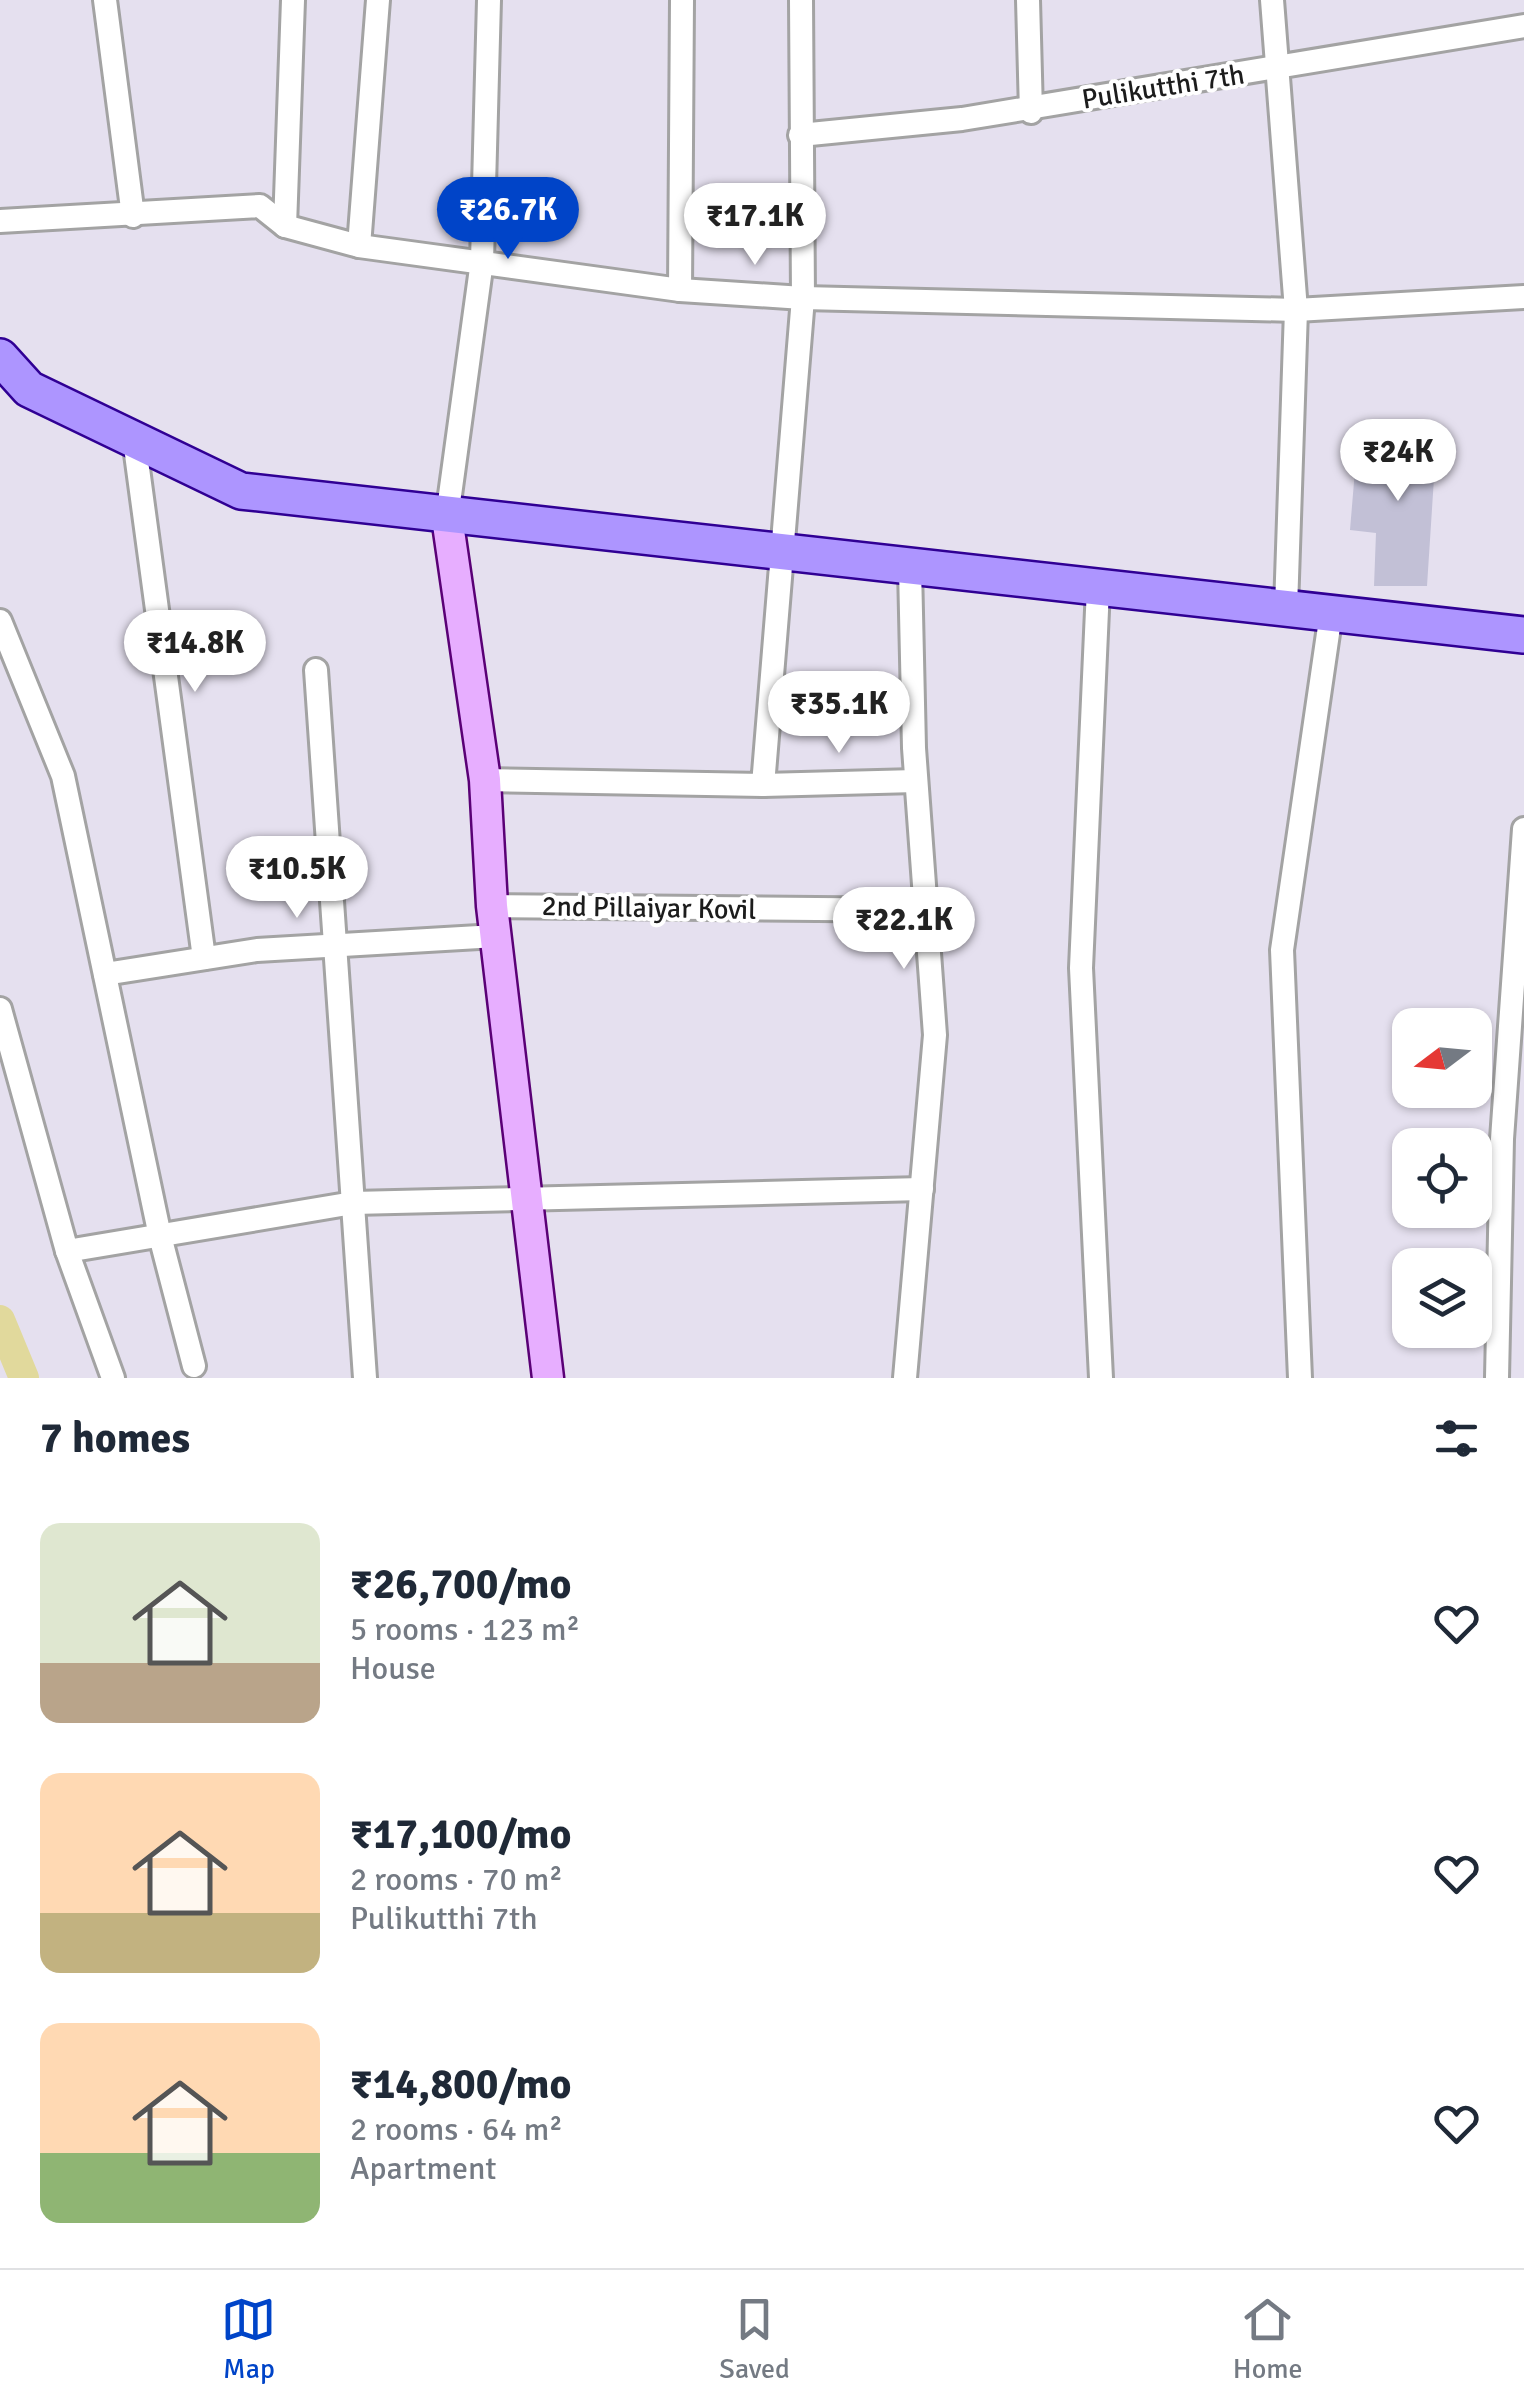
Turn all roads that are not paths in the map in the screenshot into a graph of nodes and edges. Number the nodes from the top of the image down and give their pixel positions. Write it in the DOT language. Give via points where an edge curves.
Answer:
graph roads {
  1 [pos="105,0"];
  2 [pos="294,0"];
  3 [pos="378,0"];
  4 [pos="490,0"];
  5 [pos="682,0"];
  6 [pos="802,0"];
  7 [pos="1028,0"];
  8 [pos="1272,0"];
  9 [pos="1524,26"];
  10 [pos="1277,67"];
  11 [pos="1032,110"];
  12 [pos="800,134"];
  13 [pos="133,216"];
  14 [pos="0,221"];
  15 [pos="285,226"];
  16 [pos="360,246"];
  17 [pos="482,261"];
  18 [pos="680,290"];
  19 [pos="1524,297"];
  20 [pos="803,298"];
  21 [pos="1296,310"];
  22 [pos="5,370"];
  23 [pos="134,439"];
  24 [pos="448,518"];
  25 [pos="780,552"];
  26 [pos="910,568"];
  27 [pos="1098,588"];
  28 [pos="1286,608"];
  29 [pos="1331,613"];
  30 [pos="0,621"];
  31 [pos="1524,635"];
  32 [pos="316,670"];
  33 [pos="485,780"];
  34 [pos="916,781"];
  35 [pos="764,784"];
  36 [pos="1524,828"];
  37 [pos="492,906"];
  38 [pos="926,910"];
  39 [pos="496,936"];
  40 [pos="335,946"];
  41 [pos="204,958"];
  42 [pos="104,974"];
  43 [pos="1518,1006"];
  44 [pos="0,1009"];
  45 [pos="922,1189"];
  46 [pos="527,1199"];
  47 [pos="352,1203"];
  48 [pos="160,1236"];
  49 [pos="67,1252"];
  50 [pos="194,1366"];
  51 [pos="114,1378"];
  52 [pos="365,1378"];
  53 [pos="548,1378"];
  54 [pos="906,1378"];
  55 [pos="1101,1378"];
  56 [pos="1300,1378"];
  57 [pos="1497,1378"];
  1 -- 13 [label="street"];
  2 -- 15 [label="street"];
  3 -- 16 [label="street"];
  4 -- 17 [label="street"];
  5 -- 18 [label="street"];
  6 -- 12 [label="street"];
  7 -- 11 [label="street"];
  8 -- 10 [label="street"];
  9 -- 10 [label="street, Pulikutthi 7th"];
  10 -- 11 [label="street, Pulikutthi 7th"];
  10 -- 21 [label="street"];
  11 -- 12 [label="street, Pulikutthi 7th"];
  12 -- 20 [label="street"];
  13 -- 14 [label="street"];
  13 -- 15 [label="street" via="260,206"];
  15 -- 16 [label="street"];
  16 -- 17 [label="street"];
  17 -- 18 [label="street"];
  17 -- 24 [label="street"];
  18 -- 20 [label="street"];
  19 -- 21 [label="street"];
  20 -- 21 [label="street"];
  20 -- 25 [label="street"];
  21 -- 28 [label="street"];
  22 -- 23 [label="main road"];
  23 -- 24 [label="main road" via="241,491"];
  23 -- 41 [label="street"];
  24 -- 25 [label="main road"];
  24 -- 33 [label="street"];
  25 -- 26 [label="main road"];
  25 -- 35 [label="street"];
  26 -- 27 [label="main road"];
  26 -- 34 [label="street"];
  27 -- 28 [label="main road"];
  27 -- 55 [label="street" via="1082,968"];
  28 -- 29 [label="main road"];
  29 -- 31 [label="main road"];
  29 -- 56 [label="street" via="1282,950"];
  30 -- 42 [label="street" via="63,776"];
  32 -- 40 [label="street"];
  33 -- 35 [label="street"];
  33 -- 37 [label="street"];
  34 -- 35 [label="street"];
  34 -- 38 [label="street"];
  36 -- 43 [label="street"];
  37 -- 38 [label="street, 2nd Pillaiyar Kovil"];
  37 -- 39 [label="street"];
  38 -- 45 [label="street" via="935,1036"];
  39 -- 40 [label="street"];
  39 -- 46 [label="street"];
  40 -- 41 [label="street"];
  40 -- 47 [label="street"];
  41 -- 42 [label="street"];
  42 -- 48 [label="street"];
  43 -- 57 [label="street" via="1502,1158"];
  44 -- 49 [label="street"];
  45 -- 46 [label="street"];
  45 -- 54 [label="street"];
  46 -- 47 [label="street"];
  46 -- 53 [label="street"];
  47 -- 48 [label="street"];
  47 -- 52 [label="street"];
  48 -- 49 [label="street"];
  48 -- 50 [label="street"];
  49 -- 51 [label="street"];
}
